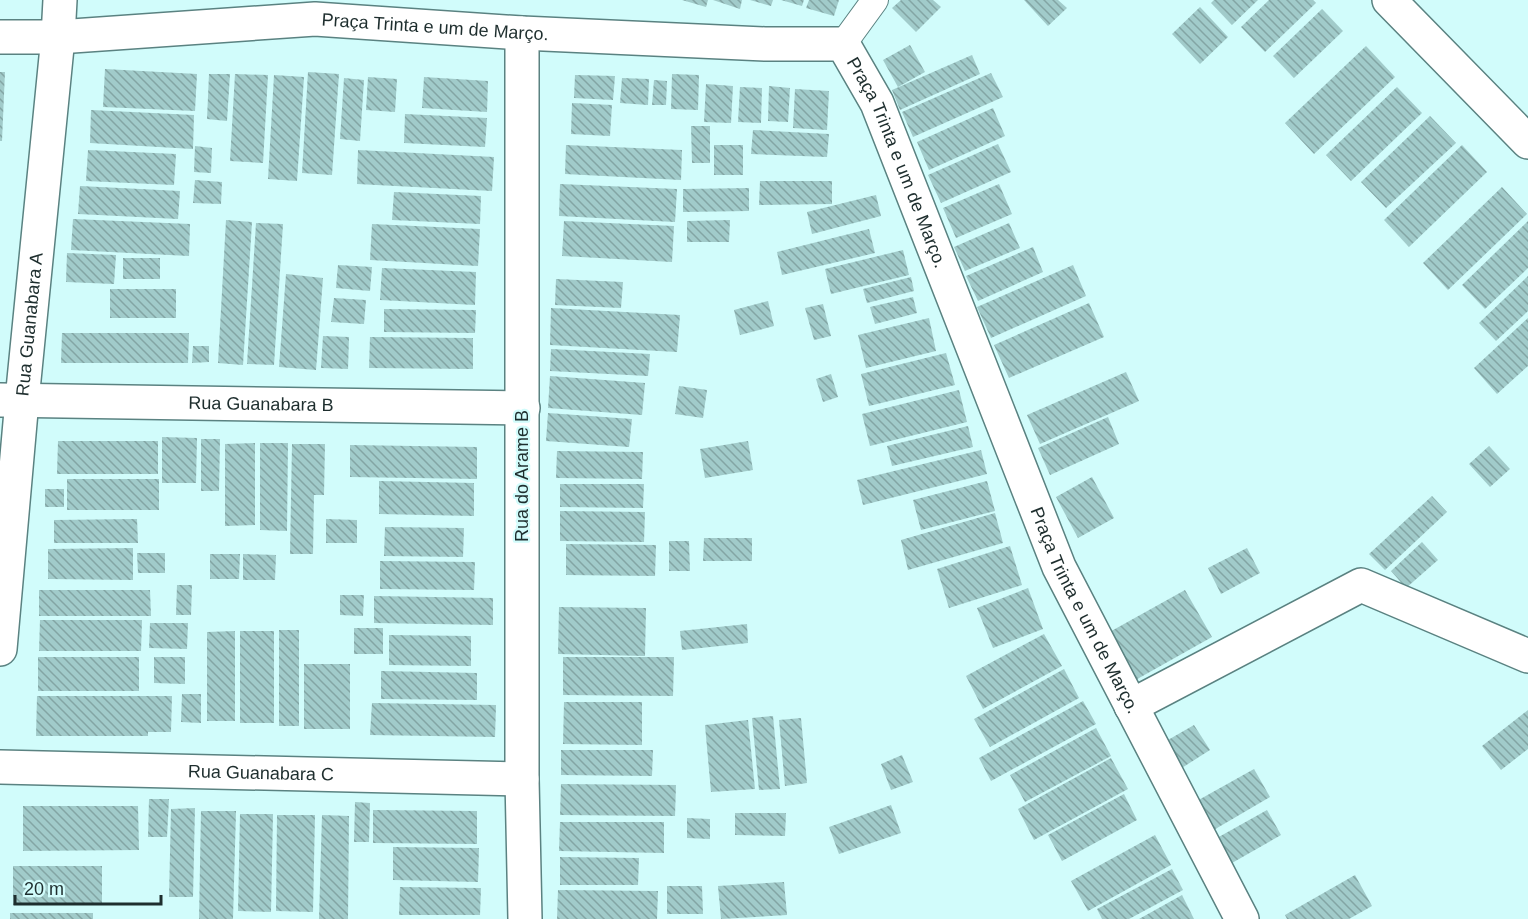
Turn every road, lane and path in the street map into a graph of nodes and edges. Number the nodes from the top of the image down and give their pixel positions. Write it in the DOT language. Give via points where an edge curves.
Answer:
graph roads {
  1 [pos="60,0"];
  2 [pos="875,0"];
  3 [pos="1389,0"];
  4 [pos="522,33"];
  5 [pos="0,37"];
  6 [pos="58,37"];
  7 [pos="843,44"];
  8 [pos="1528,142"];
  9 [pos="11,400"];
  10 [pos="523,408"];
  11 [pos="0,649"];
  12 [pos="1528,656"];
  13 [pos="1131,706"];
  14 [pos="0,767"];
  15 [pos="522,779"];
  16 [pos="525,919"];
  17 [pos="1242,919"];
  1 -- 6 [label="street, Rua Guanabara A"];
  2 -- 7 [label="lane"];
  3 -- 8 [label="street"];
  4 -- 6 [label="street, Praça Trinta e um de Março." via="315,19"];
  4 -- 7 [label="street, Praça Trinta e um de Março."];
  4 -- 10 [label="street, Rua do Arame B"];
  5 -- 6 [label="street, Praça Trinta e um de Março."];
  6 -- 9 [label="street, Rua Guanabara A"];
  7 -- 13 [label="street, Praça Trinta e um de Março." via="877,103 1059,567"];
  9 -- 10 [label="street, Rua Guanabara B"];
  9 -- 11 [label="street, Rua Guanabara A"];
  10 -- 15 [label="street, Rua do Arame B"];
  12 -- 13 [label="street" via="1361,585"];
  13 -- 17 [label="street, Praça Trinta e um de Março."];
  14 -- 15 [label="street, Rua Guanabara C"];
  15 -- 16 [label="street, Rua do Arame B"];
}
